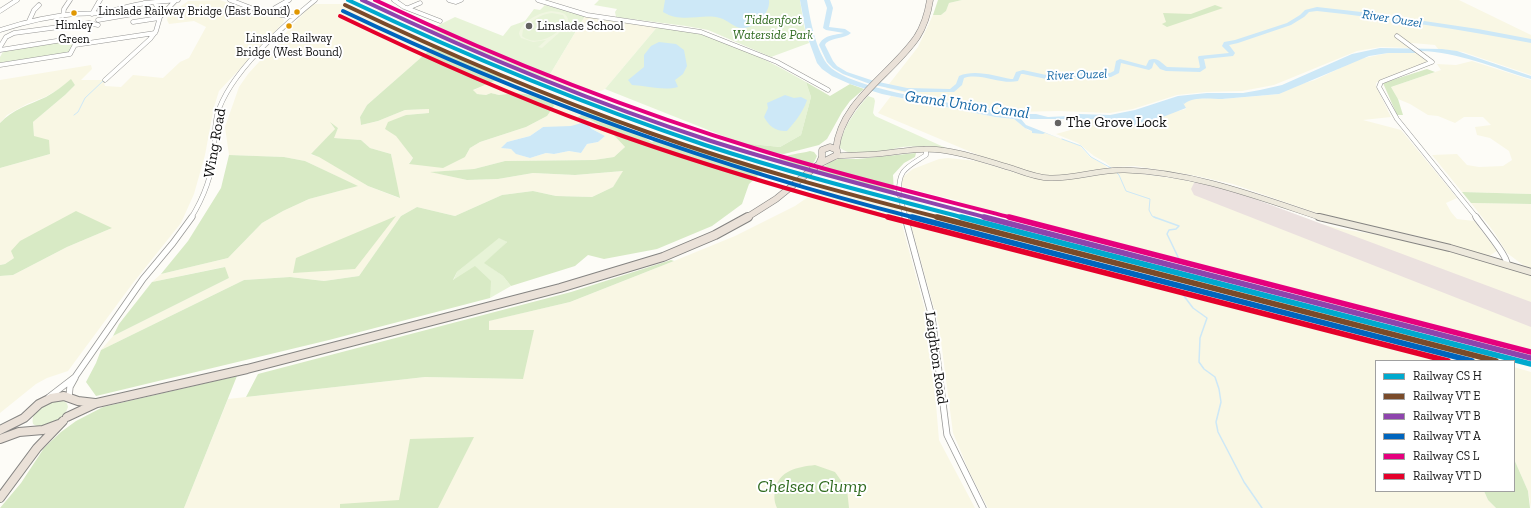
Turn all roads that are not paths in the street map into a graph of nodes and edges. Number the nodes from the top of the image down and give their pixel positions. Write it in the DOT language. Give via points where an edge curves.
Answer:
graph roads {
  1 [pos="17,0"];
  2 [pos="70,0"];
  3 [pos="98,0"];
  4 [pos="177,0"];
  5 [pos="230,0"];
  6 [pos="289,0"];
  7 [pos="315,0"];
  8 [pos="394,0"];
  9 [pos="449,0"];
  10 [pos="461,0"];
  11 [pos="538,0"];
  12 [pos="930,0"];
  13 [pos="134,2"];
  14 [pos="420,3"];
  15 [pos="38,6"];
  16 [pos="151,8"];
  17 [pos="275,8"];
  18 [pos="408,8"];
  19 [pos="0,11"];
  20 [pos="110,11"];
  21 [pos="164,12"];
  22 [pos="92,14"];
  23 [pos="133,14"];
  24 [pos="63,16"];
  25 [pos="293,17"];
  26 [pos="108,18"];
  27 [pos="159,18"];
  28 [pos="440,19"];
  29 [pos="98,20"];
  30 [pos="29,21"];
  31 [pos="132,21"];
  32 [pos="98,25"];
  33 [pos="1,29"];
  34 [pos="155,33"];
  35 [pos="1397,36"];
  36 [pos="75,45"];
  37 [pos="1,49"];
  38 [pos="0,65"];
  39 [pos="105,80"];
  40 [pos="828,90"];
  41 [pos="836,139"];
  42 [pos="826,147"];
  43 [pos="923,151"];
  44 [pos="835,153"];
  45 [pos="822,154"];
  46 [pos="918,159"];
  47 [pos="817,165"];
  48 [pos="900,195"];
  49 [pos="902,204"];
  50 [pos="1507,264"];
  51 [pos="1531,272"];
  52 [pos="75,377"];
  53 [pos="70,398"];
  54 [pos="45,401"];
  55 [pos="97,403"];
  56 [pos="30,414"];
  57 [pos="65,419"];
  58 [pos="0,430"];
  59 [pos="35,430"];
  60 [pos="0,439"];
  61 [pos="37,448"];
  62 [pos="0,498"];
  63 [pos="983,508"];
  1 -- 19 [label="street"];
  2 -- 24 [label="street" via="64,8"];
  3 -- 22 [label="street"];
  4 -- 13 [label="street"];
  4 -- 21 [label="street"];
  5 -- 25 [label="street" via="259,11"];
  6 -- 17 [label="street"];
  7 -- 25 [label="street, Wing Road"];
  8 -- 18 [label="street"];
  9 -- 10 [label="street"];
  11 -- 40 [label="street" via="586,15 701,32 736,44"];
  12 -- 41 [label="highway" via="917,37 861,99 845,120"];
  13 -- 20 [label="street" via="124,8"];
  14 -- 18 [label="street"];
  15 -- 30 [label="street"];
  16 -- 21 [label="street" via="156,5 160,12"];
  18 -- 28 [label="street"];
  20 -- 22 [label="street"];
  20 -- 26 [label="street"];
  21 -- 27 [label="street"];
  22 -- 24 [label="street"];
  23 -- 26 [label="street"];
  24 -- 30 [label="street"];
  25 -- 52 [label="street, Wing Road" via="227,91 217,118 210,176 199,205"];
  26 -- 29 [label="street"];
  27 -- 31 [label="street"];
  27 -- 34 [label="street"];
  30 -- 33 [label="street"];
  32 -- 37 [label="street" via="89,23 14,33 4,39"];
  34 -- 36 [label="street"];
  34 -- 39 [label="street"];
  35 -- 50 [label="street" via="1431,63 1381,82 1379,87 1397,119 1474,214"];
  36 -- 37 [label="street" via="79,37"];
  36 -- 38 [label="street" via="71,55"];
  41 -- 42 [label="highway"];
  41 -- 44 [label="highway"];
  42 -- 44 [label="highway" via="832,147"];
  42 -- 45 [label="highway"];
  43 -- 44 [label="main road"];
  43 -- 46 [label="street"];
  43 -- 46 [label="street"];
  43 -- 50 [label="main road" via="941,150 1049,178 1110,170 1145,171 1185,177 1243,192 1329,220"];
  44 -- 45 [label="highway" via="826,156"];
  44 -- 47 [label="highway"];
  45 -- 47 [label="highway"];
  46 -- 48 [label="street" via="899,176"];
  47 -- 55 [label="highway" via="759,210 715,235 663,257 458,315 247,369"];
  49 -- 63 [label="street, Leighton Road" via="932,317 947,435"];
  50 -- 51 [label="main road"];
  52 -- 53 [label="street, Wing Road" via="70,387"];
  52 -- 54 [label="street, Wing Road"];
  53 -- 54 [label="highway" via="58,396"];
  53 -- 55 [label="highway"];
  53 -- 57 [label="highway" via="73,407"];
  54 -- 56 [label="highway"];
  55 -- 57 [label="highway"];
  56 -- 58 [label="highway"];
  56 -- 59 [label="highway" via="27,426"];
  57 -- 59 [label="highway" via="50,428"];
  57 -- 61 [label="highway"];
  59 -- 60 [label="highway" via="19,432"];
  59 -- 61 [label="highway" via="39,434"];
  61 -- 62 [label="highway"];
}
